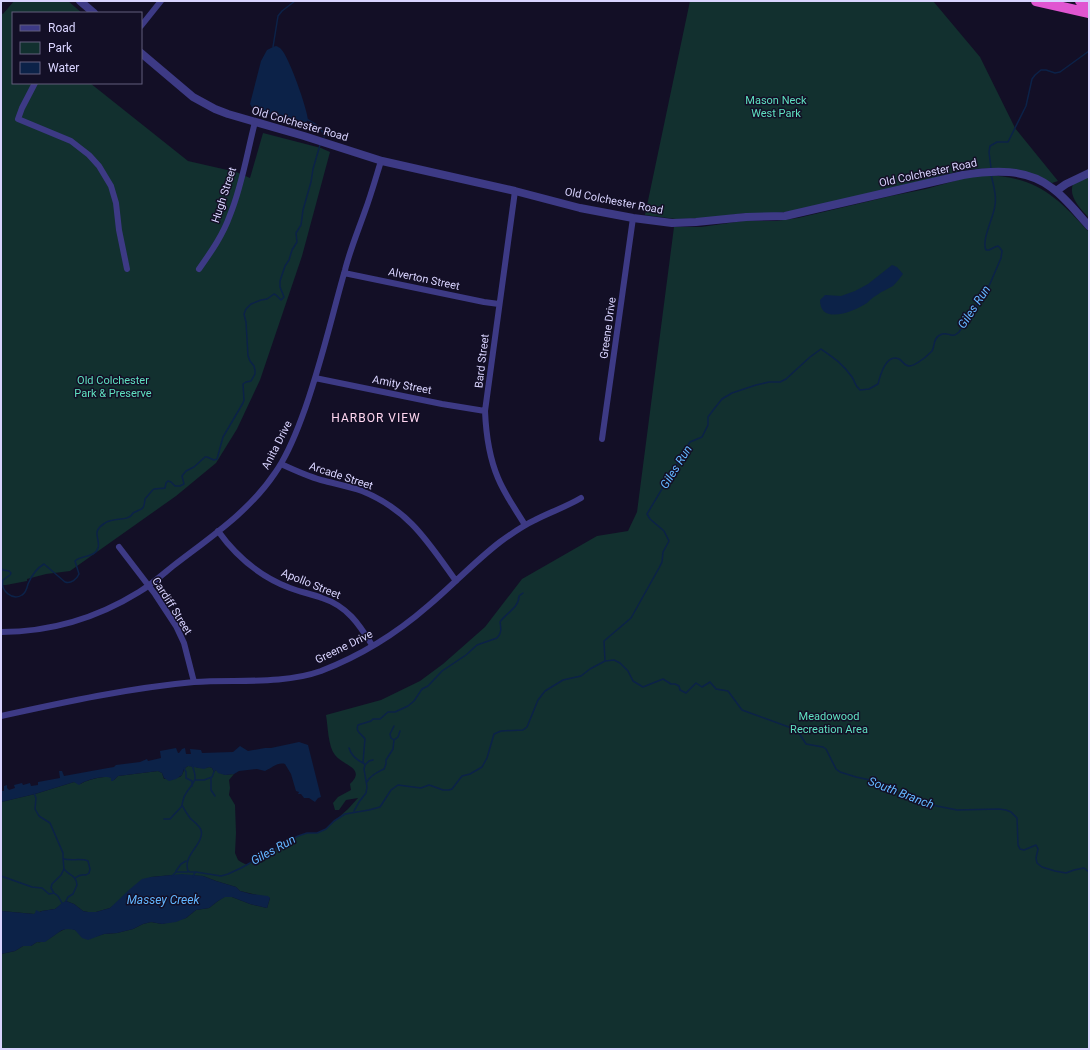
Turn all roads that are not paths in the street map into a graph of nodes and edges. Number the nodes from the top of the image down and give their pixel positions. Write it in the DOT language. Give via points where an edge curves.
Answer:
graph roads {
  1 [pos="80,1"];
  2 [pos="161,1"];
  3 [pos="1036,1"];
  4 [pos="1080,1"];
  5 [pos="1089,4"];
  6 [pos="92,12"];
  7 [pos="1089,13"];
  8 [pos="142,25"];
  9 [pos="142,54"];
  10 [pos="34,84"];
  11 [pos="255,122"];
  12 [pos="381,161"];
  13 [pos="1089,173"];
  14 [pos="515,191"];
  15 [pos="1056,191"];
  16 [pos="633,218"];
  17 [pos="1089,226"];
  18 [pos="127,269"];
  19 [pos="199,269"];
  20 [pos="344,273"];
  21 [pos="499,304"];
  22 [pos="315,378"];
  23 [pos="485,411"];
  24 [pos="602,439"];
  25 [pos="281,464"];
  26 [pos="581,498"];
  27 [pos="525,525"];
  28 [pos="218,531"];
  29 [pos="119,547"];
  30 [pos="456,581"];
  31 [pos="149,586"];
  32 [pos="1,632"];
  33 [pos="372,645"];
  34 [pos="194,682"];
  35 [pos="1,716"];
  1 -- 6 [label="street"];
  2 -- 8 [label="street"];
  3 -- 7 [label="highway"];
  4 -- 5 [label="highway"];
  9 -- 11 [label="street, Old Colchester Road" via="203,103"];
  10 -- 18 [label="street" via="18,119 71,140 99,166 108,179 115,198"];
  11 -- 12 [label="street, Old Colchester Road"];
  11 -- 19 [label="street, Hugh Street" via="230,215 217,243"];
  12 -- 14 [label="street, Old Colchester Road"];
  12 -- 20 [label="street, Anita Drive"];
  13 -- 15 [label="street"];
  14 -- 16 [label="street, Old Colchester Road" via="580,208"];
  14 -- 21 [label="street, Bard Street"];
  15 -- 16 [label="street, Old Colchester Road" via="1026,175 997,171 963,175 785,216 672,223"];
  15 -- 17 [label="street, Old Colchester Road"];
  16 -- 24 [label="street, Greene Drive"];
  20 -- 21 [label="street, Alverton Street"];
  20 -- 22 [label="street, Anita Drive"];
  21 -- 23 [label="street, Bard Street"];
  22 -- 23 [label="street, Amity Street"];
  22 -- 25 [label="street, Anita Drive" via="299,424"];
  23 -- 27 [label="street, Bard Street" via="486,431 494,468 503,489"];
  25 -- 28 [label="street, Anita Drive" via="252,503"];
  25 -- 30 [label="street, Arcade Street" via="309,476 363,492 394,508 422,534"];
  26 -- 27 [label="street, Greene Drive"];
  27 -- 30 [label="street, Greene Drive" via="498,543"];
  28 -- 31 [label="street, Anita Drive"];
  28 -- 33 [label="street, Apollo Street" via="239,556 262,574 290,588 329,600 345,610 354,617"];
  29 -- 31 [label="street, Cardiff Street"];
  30 -- 33 [label="street, Greene Drive" via="416,616"];
  31 -- 32 [label="street, Anita Drive" via="112,608 85,618 44,629"];
  31 -- 34 [label="street, Cardiff Street" via="180,634"];
  33 -- 34 [label="street, Greene Drive" via="339,663 308,675 277,680"];
  34 -- 35 [label="street, Greene Drive" via="81,699"];
}
